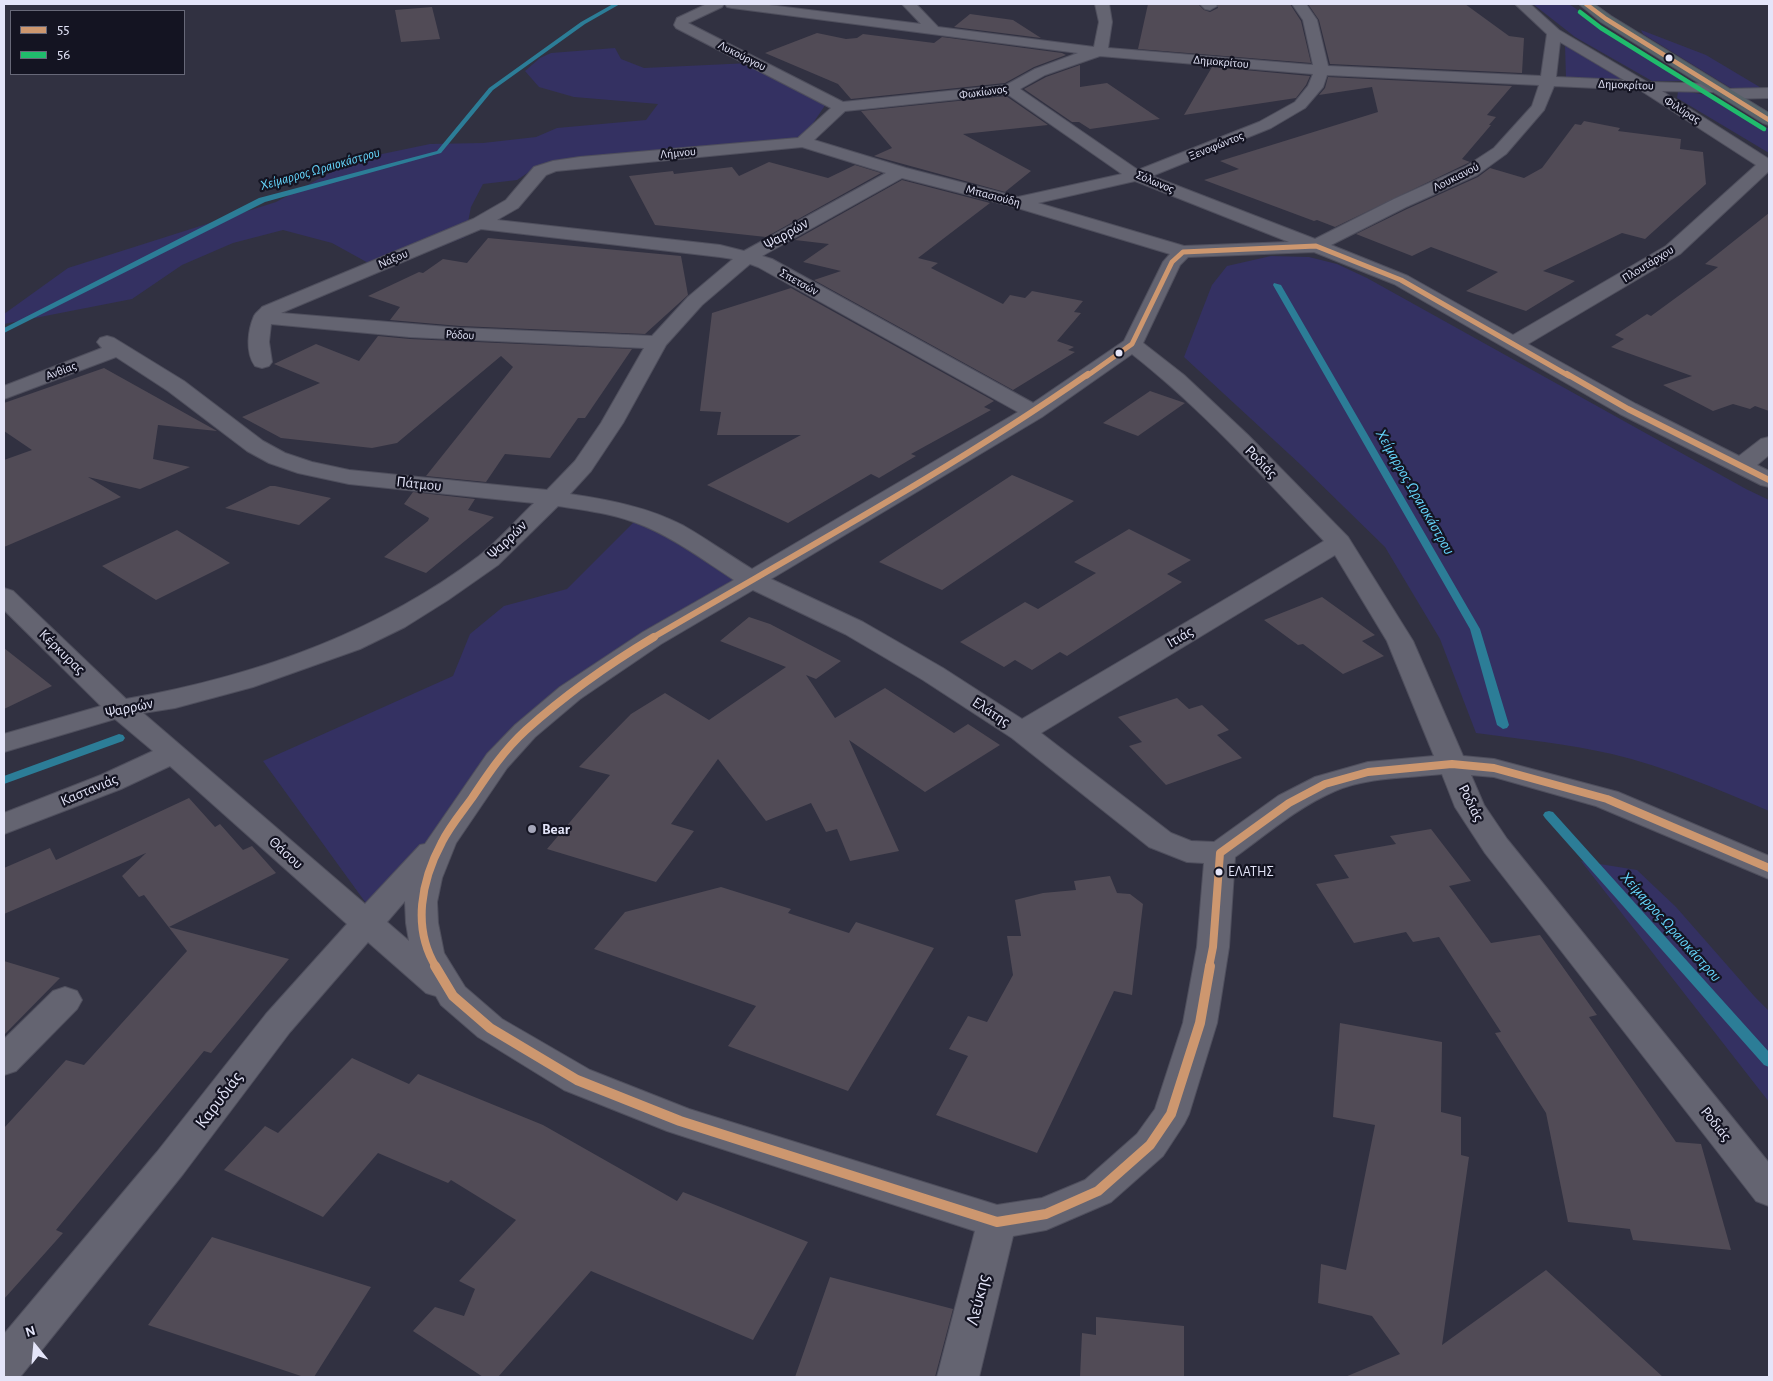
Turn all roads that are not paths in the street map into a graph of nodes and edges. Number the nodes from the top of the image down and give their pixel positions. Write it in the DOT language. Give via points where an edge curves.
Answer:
graph roads {
  1 [pos="717,4"];
  2 [pos="732,4"];
  3 [pos="909,4"];
  4 [pos="1102,4"];
  5 [pos="1299,4"];
  6 [pos="1522,4"];
  7 [pos="1586,4"];
  8 [pos="933,29"];
  9 [pos="1554,33"];
  10 [pos="1100,52"];
  11 [pos="1322,70"];
  12 [pos="1548,82"];
  13 [pos="1644,86"];
  14 [pos="1010,89"];
  15 [pos="1720,90"];
  16 [pos="1769,93"];
  17 [pos="840,107"];
  18 [pos="1769,120"];
  19 [pos="803,142"];
  20 [pos="1768,165"];
  21 [pos="553,166"];
  22 [pos="900,172"];
  23 [pos="1136,176"];
  24 [pos="1017,202"];
  25 [pos="479,223"];
  26 [pos="1316,246"];
  27 [pos="1183,252"];
  28 [pos="747,256"];
  29 [pos="263,317"];
  30 [pos="657,342"];
  31 [pos="1514,343"];
  32 [pos="1132,344"];
  33 [pos="112,346"];
  34 [pos="262,362"];
  35 [pos="4,393"];
  36 [pos="1034,412"];
  37 [pos="1769,444"];
  38 [pos="1741,466"];
  39 [pos="1769,480"];
  40 [pos="553,498"];
  41 [pos="1339,542"];
  42 [pos="750,579"];
  43 [pos="4,596"];
  44 [pos="120,709"];
  45 [pos="1022,732"];
  46 [pos="4,743"];
  47 [pos="173,753"];
  48 [pos="1452,764"];
  49 [pos="4,824"];
  50 [pos="442,841"];
  51 [pos="1220,853"];
  52 [pos="1769,868"];
  53 [pos="366,922"];
  54 [pos="453,996"];
  55 [pos="65,1000"];
  56 [pos="4,1061"];
  57 [pos="1769,1190"];
  58 [pos="997,1222"];
  59 [pos="4,1366"];
  60 [pos="958,1377"];
  1 -- 17 [label="street, Λυκούργου" via="682,21 681,25"];
  2 -- 8 [label="street, Δημοκρίτου"];
  3 -- 8 [label="street"];
  4 -- 10 [label="street" via="1106,24"];
  5 -- 11 [label="street" via="1310,20"];
  6 -- 9 [label="street, Φιλύρας"];
  7 -- 15 [label="main road" via="1606,20"];
  8 -- 10 [label="street, Δημοκρίτου"];
  9 -- 12 [label="street, Λουκιανού"];
  9 -- 13 [label="street, Φιλύρας"];
  10 -- 11 [label="street, Δημοκρίτου"];
  10 -- 14 [label="street, Φωκίωνος" via="1040,72"];
  11 -- 12 [label="street, Δημοκρίτου"];
  11 -- 23 [label="street, Ξενοφώντος" via="1315,87 1300,105 1266,125"];
  12 -- 13 [label="street, Δημοκρίτου"];
  12 -- 26 [label="street, Λουκιανού" via="1539,106 1500,151 1478,166"];
  13 -- 15 [label="street, Δημοκρίτου"];
  13 -- 20 [label="street, Φιλύρας"];
  14 -- 17 [label="street, Φωκίωνος"];
  14 -- 23 [label="street, Σόλωνος"];
  15 -- 16 [label="street, Δημοκρίτου"];
  15 -- 18 [label="main road"];
  17 -- 19 [label="street"];
  19 -- 21 [label="street, Λήμνου"];
  19 -- 22 [label="street, Μπασιούδη"];
  20 -- 31 [label="street, Πλουτάρχου" via="1672,250"];
  21 -- 25 [label="street, Νάξου" via="540,171 512,204"];
  22 -- 24 [label="street, Μπασιούδη"];
  22 -- 28 [label="street, Ψαρρών"];
  23 -- 24 [label="street, Ξενοφώντος"];
  23 -- 26 [label="street, Σόλωνος"];
  24 -- 27 [label="street, Μπασιούδη"];
  25 -- 28 [label="street, Σπετσών" via="680,245"];
  25 -- 29 [label="street, Νάξου" via="269,311"];
  26 -- 27 [label="street, Μπασιούδη"];
  26 -- 31 [label="street, Σόλωνος" via="1402,280"];
  27 -- 32 [label="street" via="1172,262"];
  28 -- 30 [label="street, Ψαρρών" via="695,301"];
  28 -- 36 [label="street, Σπετσών"];
  29 -- 30 [label="street, Ρόδου" via="457,335"];
  29 -- 34 [label="street" via="258,350"];
  30 -- 40 [label="street, Ψαρρών" via="583,466"];
  31 -- 38 [label="street, Σόλωνος" via="1628,409"];
  32 -- 36 [label="street"];
  32 -- 41 [label="street, Ροδιάς" via="1177,379"];
  33 -- 35 [label="street, Ανθίας"];
  33 -- 40 [label="street, Πάτμου" via="176,386 255,446 306,468 349,477"];
  36 -- 42 [label="street"];
  37 -- 38 [label="street"];
  38 -- 39 [label="street, Σόλωνος"];
  40 -- 42 [label="street, Πάτμου" via="614,508 643,517 675,531"];
  40 -- 44 [label="street, Ψαρρών" via="482,565 413,610 351,643 243,681"];
  41 -- 45 [label="street, Ιτιάς"];
  41 -- 48 [label="street, Ροδιάς" via="1400,641"];
  42 -- 45 [label="street, Ελάτης" via="854,628"];
  42 -- 50 [label="street" via="652,638 570,693 525,731 497,761"];
  43 -- 44 [label="street, Κέρκυρας"];
  44 -- 46 [label="street, Ψαρρών"];
  44 -- 47 [label="street, Θάσου"];
  45 -- 51 [label="street, Ελάτης" via="1160,840 1187,850"];
  47 -- 49 [label="street, Καστανιάς"];
  47 -- 53 [label="street, Θάσου"];
  48 -- 51 [label="street" via="1368,772 1325,784 1288,803"];
  48 -- 52 [label="street" via="1494,768 1607,798"];
  48 -- 57 [label="street, Ροδιάς" via="1470,806 1496,846"];
  50 -- 53 [label="street, Καρυδιάς"];
  50 -- 54 [label="street" via="426,878 421,902 422,924 428,954"];
  51 -- 58 [label="street" via="1214,947 1200,1023 1171,1114 1150,1145 1098,1191 1046,1214"];
  53 -- 54 [label="street, Θάσου"];
  53 -- 59 [label="street, Καρυδιάς" via="278,1022 170,1163"];
  54 -- 58 [label="street, Θάσου" via="490,1028 577,1080 680,1121"];
  55 -- 56 [label="street"];
  58 -- 60 [label="street, Λεύκης"];
}
